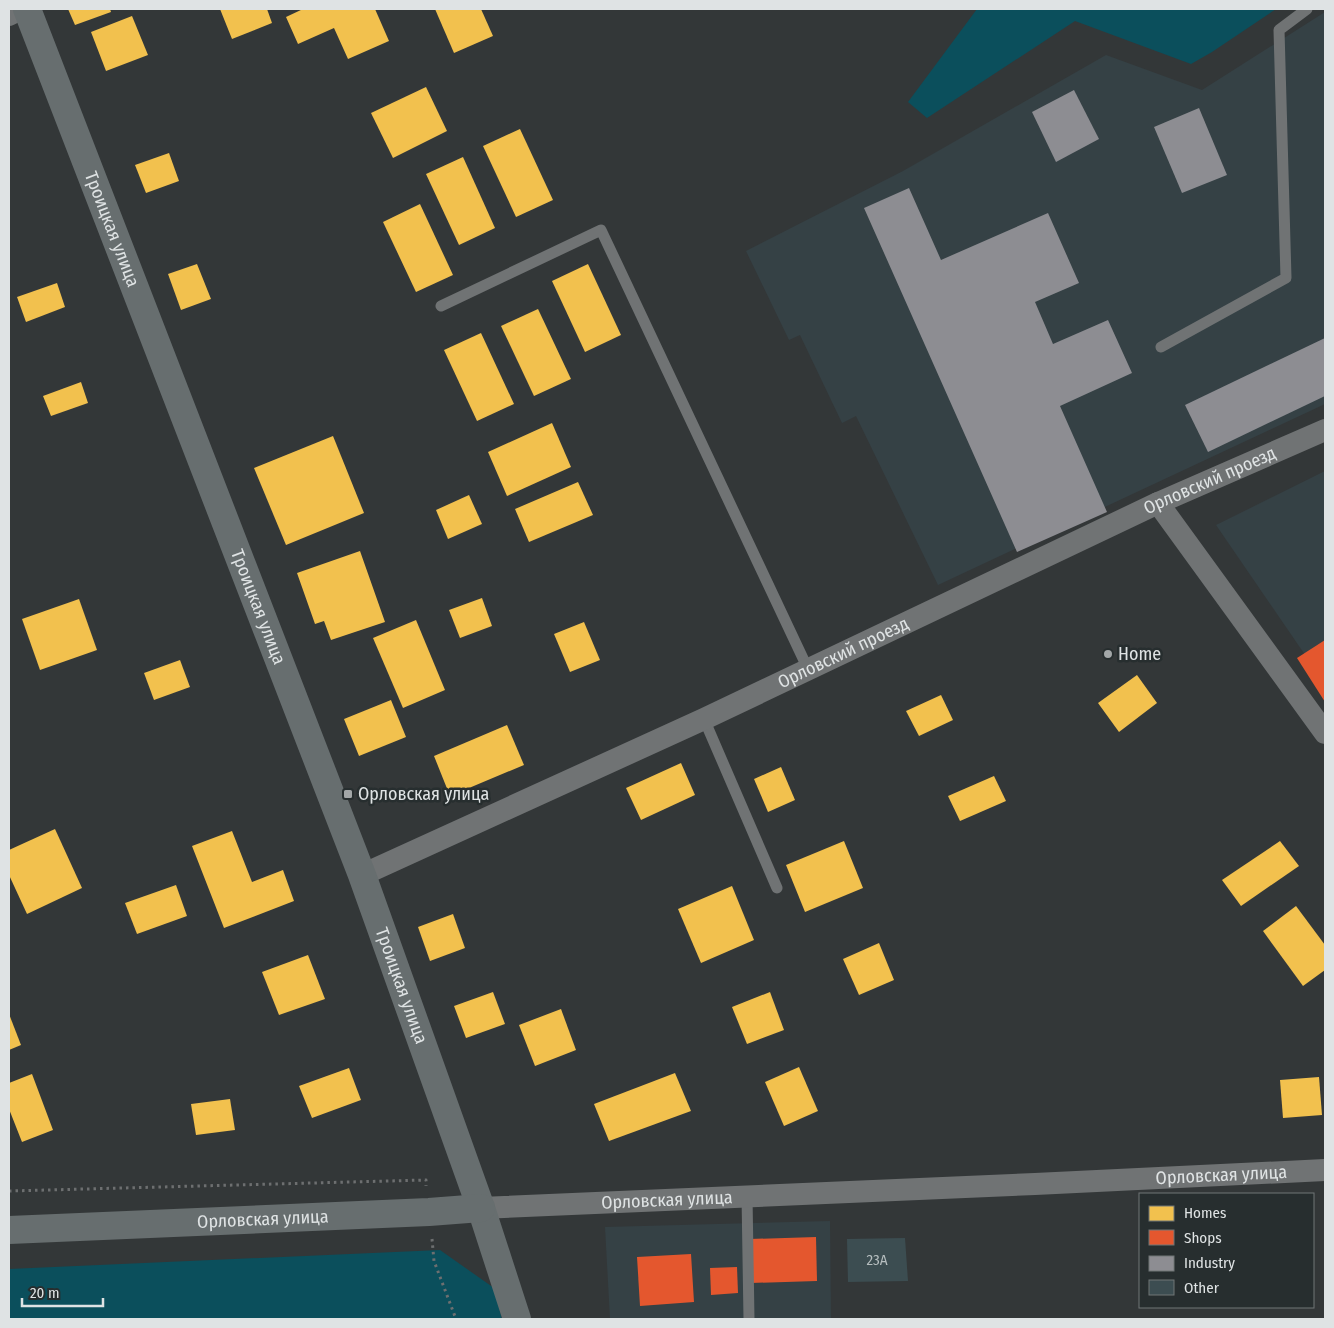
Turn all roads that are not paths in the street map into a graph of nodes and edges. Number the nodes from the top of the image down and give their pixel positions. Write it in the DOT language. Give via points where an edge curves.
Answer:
graph roads {
  1 [pos="21,9"];
  2 [pos="27,9"];
  3 [pos="1308,9"];
  4 [pos="9,15"];
  5 [pos="442,306"];
  6 [pos="1161,347"];
  7 [pos="1325,430"];
  8 [pos="1158,503"];
  9 [pos="808,669"];
  10 [pos="704,719"];
  11 [pos="1325,733"];
  12 [pos="362,875"];
  13 [pos="777,888"];
  14 [pos="1325,1170"];
  15 [pos="747,1196"];
  16 [pos="481,1208"];
  17 [pos="10,1226"];
  18 [pos="517,1319"];
  19 [pos="749,1319"];
  1 -- 4 [label="street"];
  2 -- 12 [label="main road, Троицкая улица"];
  3 -- 6 [label="lane" via="1279,30 1286,278"];
  5 -- 9 [label="lane" via="601,230"];
  7 -- 8 [label="street, Орловский проезд"];
  8 -- 9 [label="street, Орловский проезд"];
  8 -- 11 [label="street"];
  9 -- 10 [label="street, Орловский проезд"];
  10 -- 12 [label="street, Орловский проезд"];
  10 -- 13 [label="lane"];
  12 -- 16 [label="main road, Троицкая улица"];
  14 -- 15 [label="street, Орловская улица"];
  15 -- 16 [label="street, Орловская улица"];
  15 -- 19 [label="lane"];
  16 -- 17 [label="main road, Орловская улица"];
  16 -- 18 [label="main road, Троицкая улица"];
}
